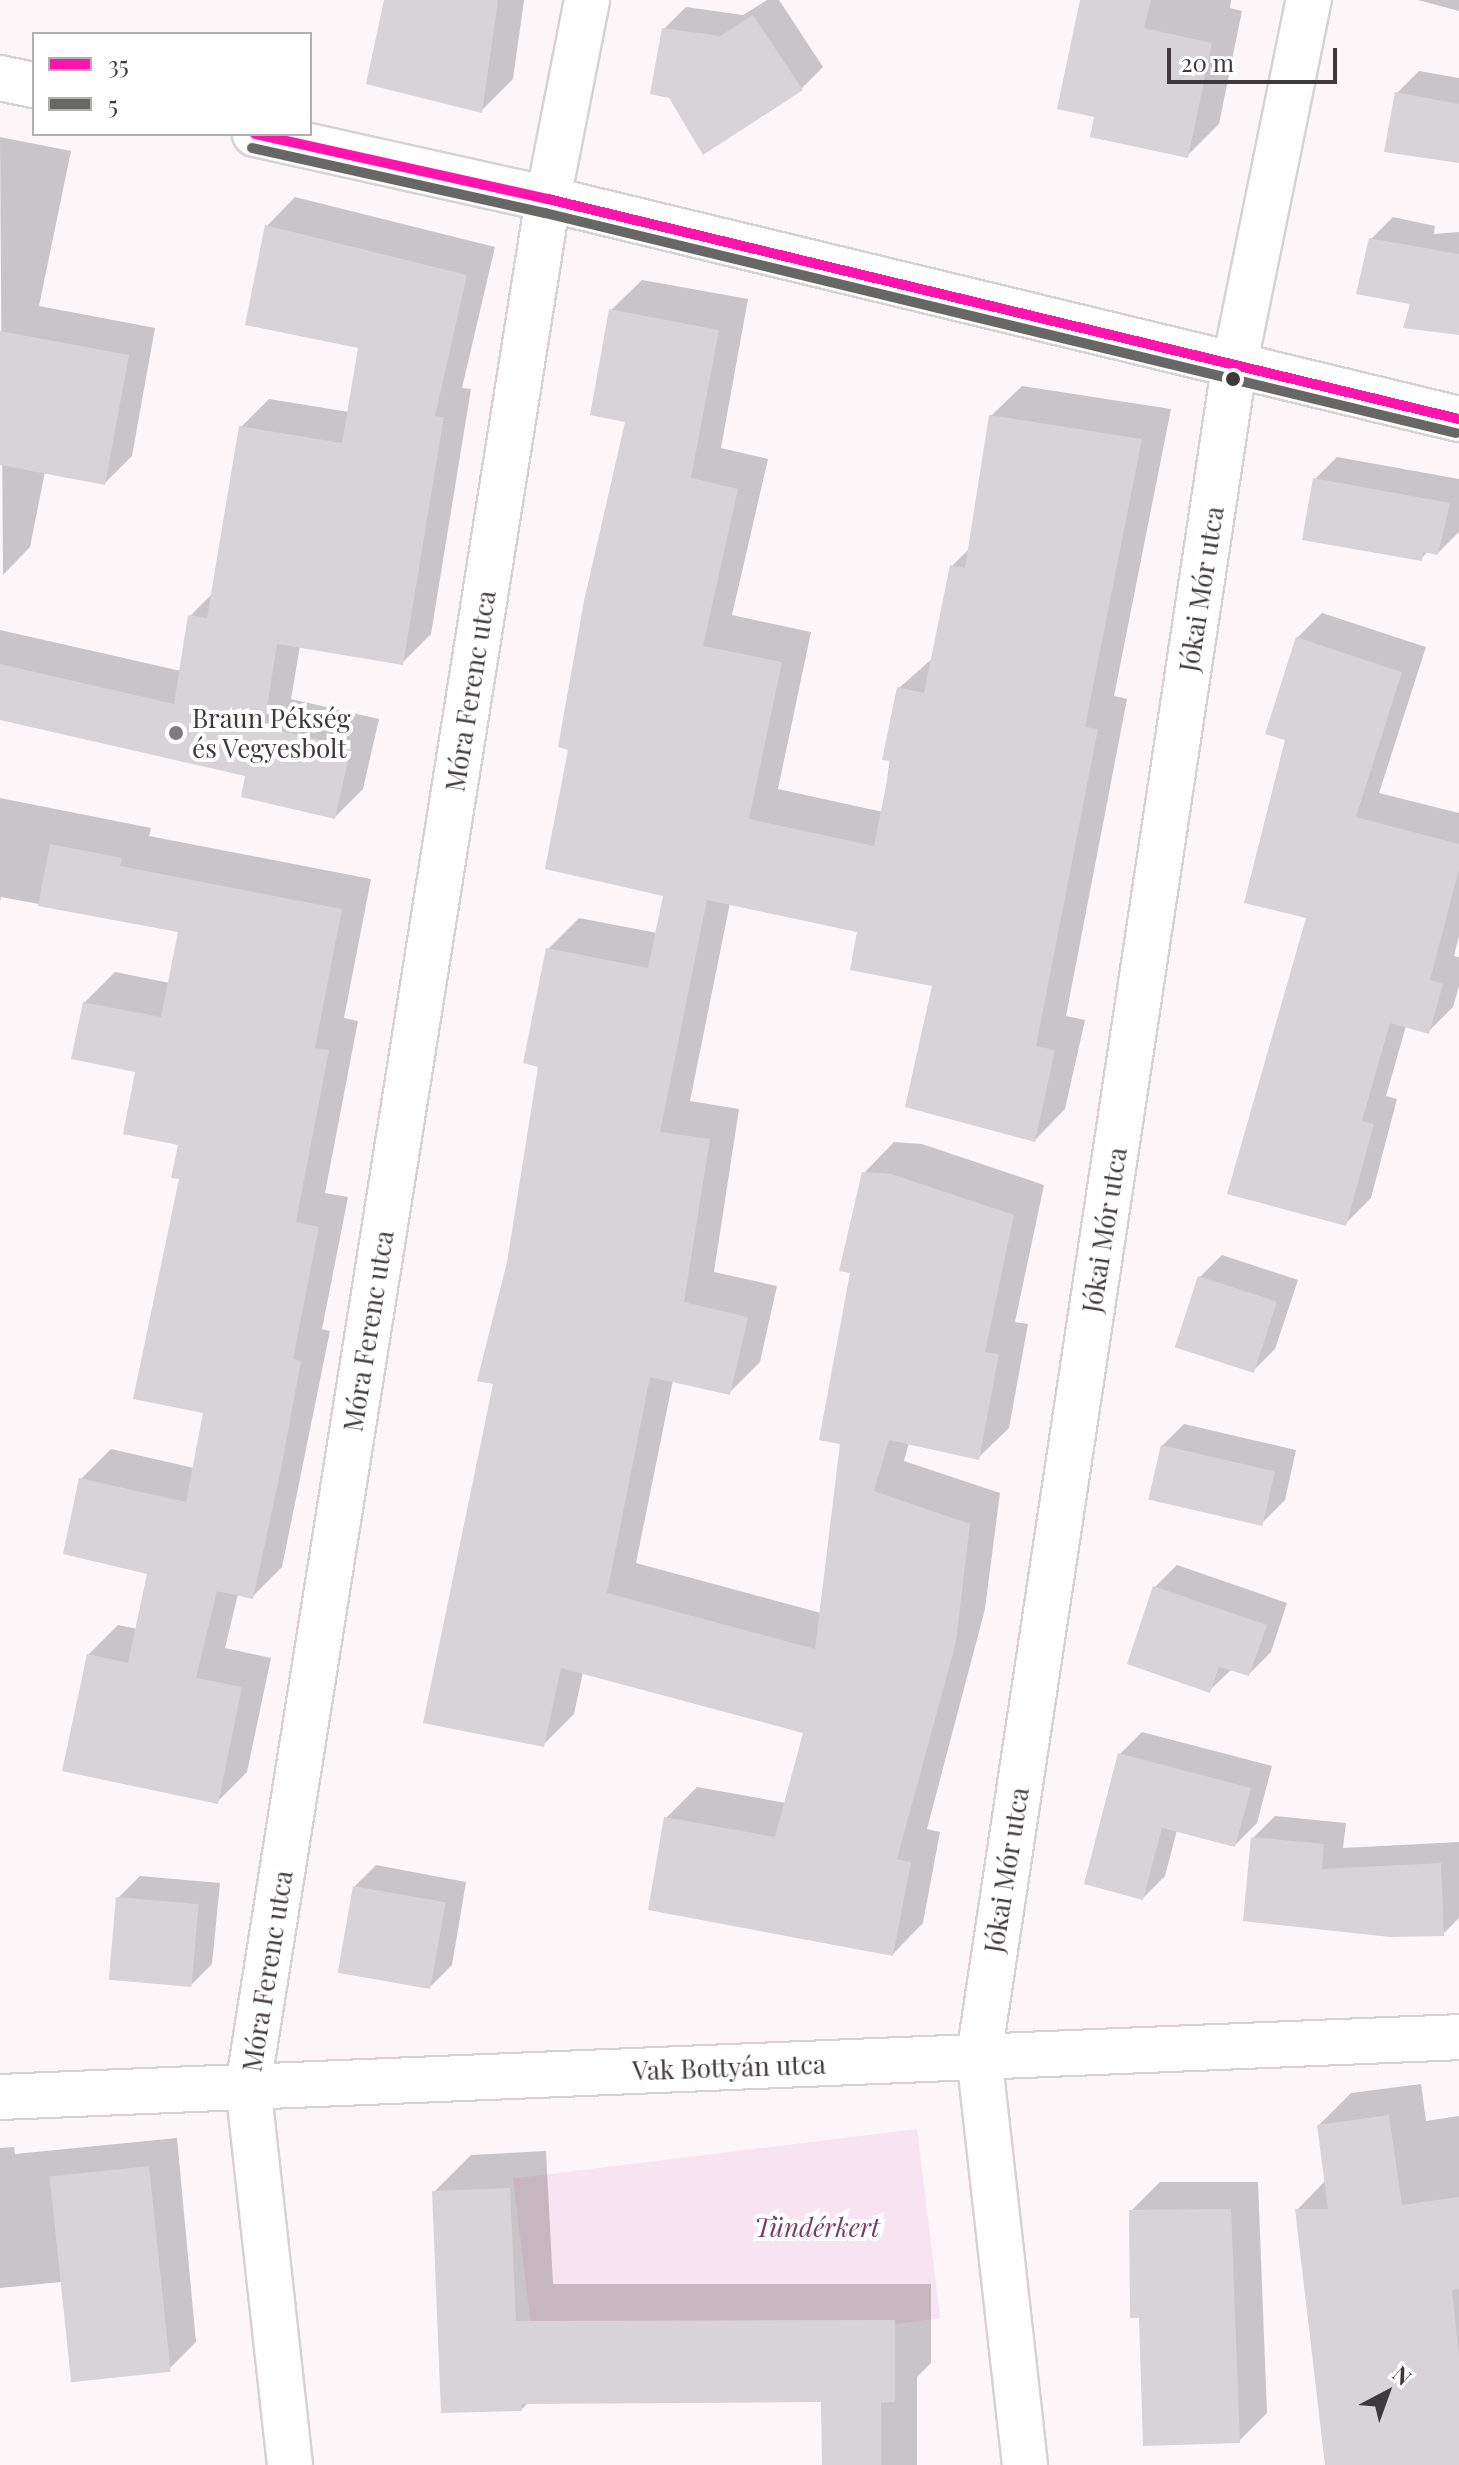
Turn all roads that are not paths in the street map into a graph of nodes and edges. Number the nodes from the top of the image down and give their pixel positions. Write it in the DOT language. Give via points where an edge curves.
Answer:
graph roads {
  1 [pos="587,0"];
  2 [pos="1309,0"];
  3 [pos="0,78"];
  4 [pos="32,85"];
  5 [pos="264,136"];
  6 [pos="548,199"];
  7 [pos="1234,367"];
  8 [pos="1459,419"];
  9 [pos="1459,2037"];
  10 [pos="979,2056"];
  11 [pos="248,2087"];
  12 [pos="0,2097"];
  13 [pos="290,2465"];
  14 [pos="1025,2465"];
  1 -- 6 [label="street, Móra Ferenc utca"];
  2 -- 7 [label="street, Jókai Mór utca"];
  3 -- 4 [label="street"];
  5 -- 6 [label="street"];
  6 -- 7 [label="street"];
  6 -- 11 [label="street, Móra Ferenc utca"];
  7 -- 8 [label="street"];
  7 -- 10 [label="street, Jókai Mór utca"];
  9 -- 10 [label="street, Vak Bottyán utca"];
  10 -- 11 [label="street, Vak Bottyán utca"];
  10 -- 14 [label="street, Jókai Mór utca"];
  11 -- 12 [label="street, Vak Bottyán utca"];
  11 -- 13 [label="street, Móra Ferenc utca"];
}
